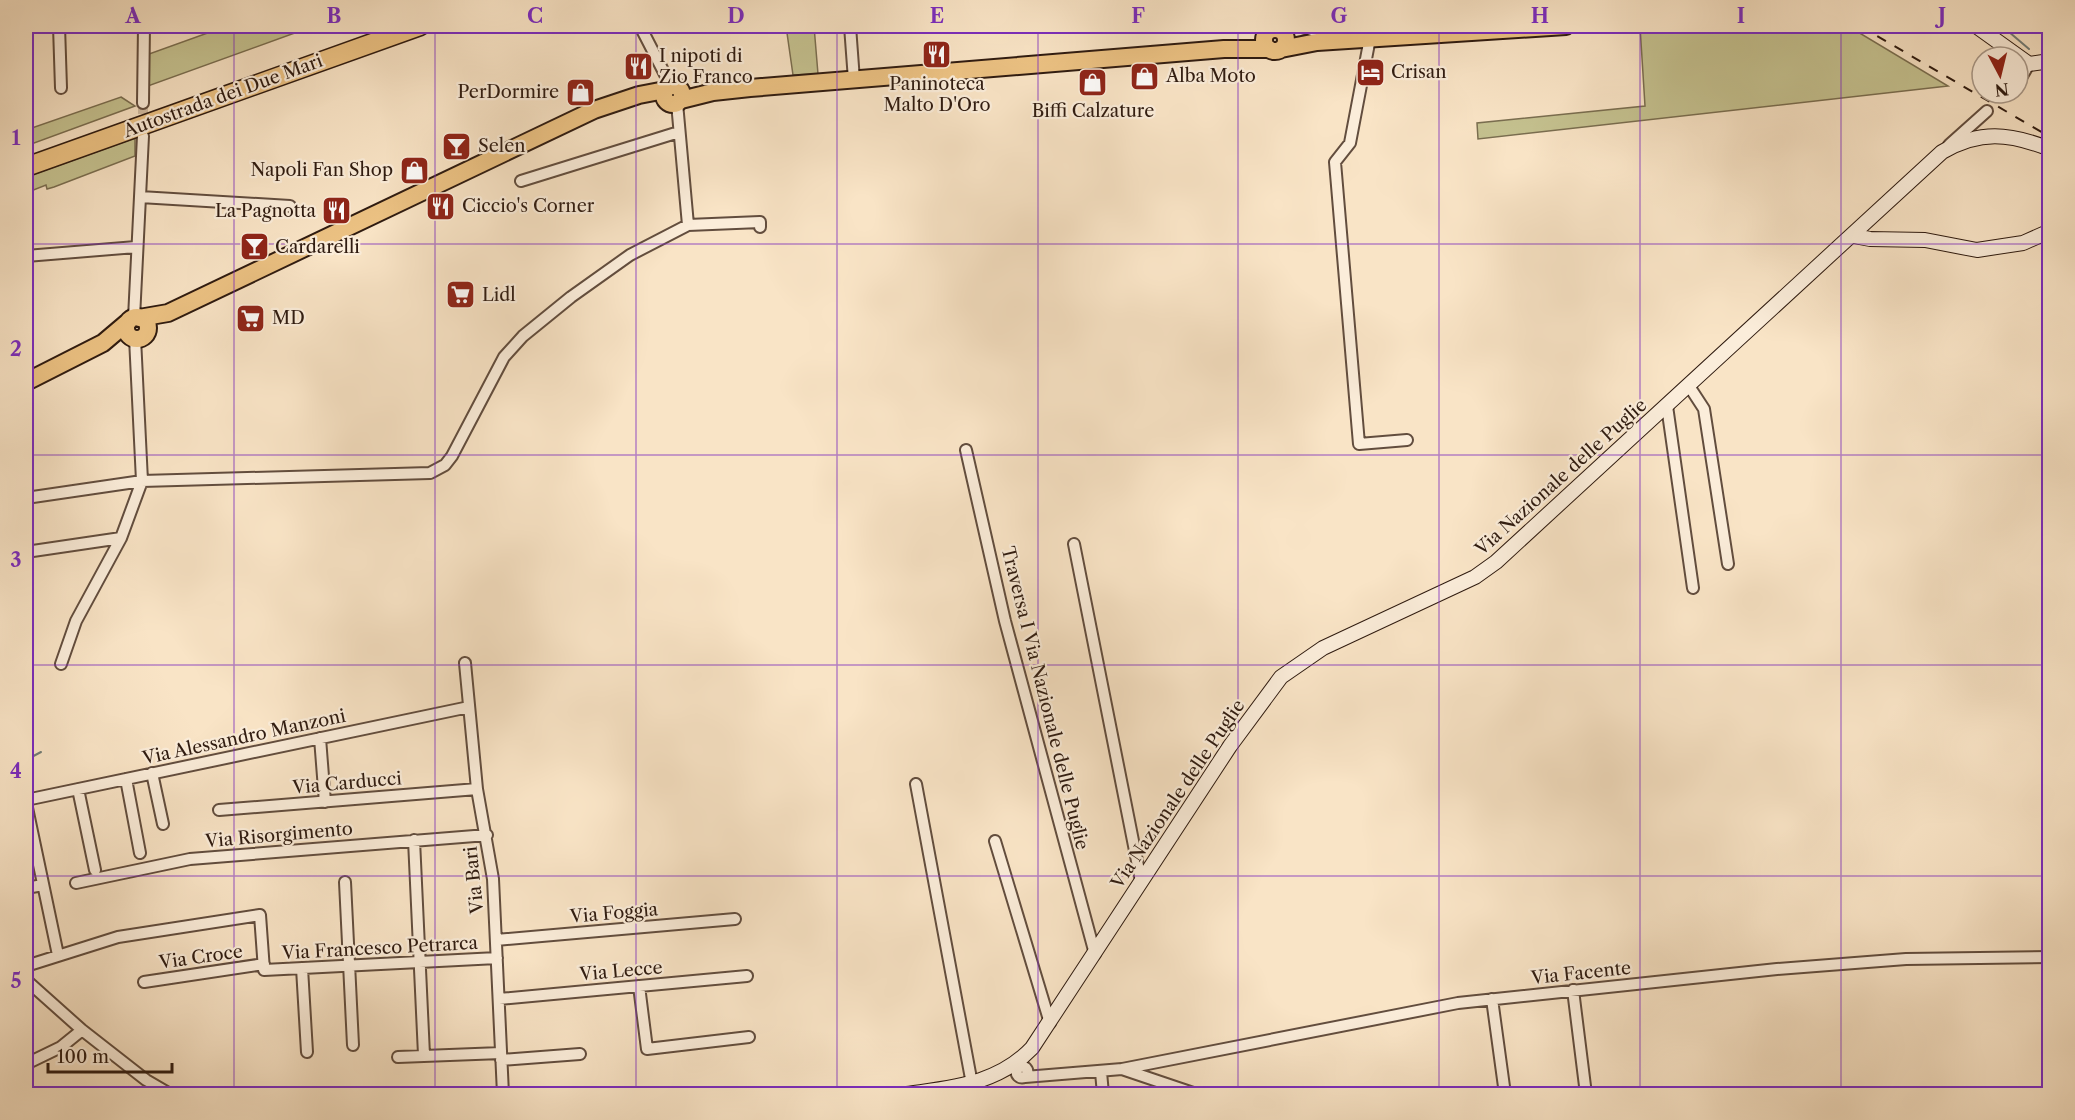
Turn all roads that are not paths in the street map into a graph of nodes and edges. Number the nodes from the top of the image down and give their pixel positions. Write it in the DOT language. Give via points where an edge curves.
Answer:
graph roads {
  1 [pos="59,26"];
  2 [pos="144,26"];
  3 [pos="387,26"];
  4 [pos="420,26"];
  5 [pos="640,26"];
  6 [pos="849,26"];
  7 [pos="1299,26"];
  8 [pos="1566,26"];
  9 [pos="1976,26"];
  10 [pos="1275,35"];
  11 [pos="1363,38"];
  12 [pos="2002,45"];
  13 [pos="2049,62"];
  14 [pos="2030,64"];
  15 [pos="854,80"];
  16 [pos="61,88"];
  17 [pos="673,95"];
  18 [pos="143,103"];
  19 [pos="1987,111"];
  20 [pos="679,132"];
  21 [pos="143,136"];
  22 [pos="2049,149"];
  23 [pos="1942,152"];
  24 [pos="26,155"];
  25 [pos="26,167"];
  26 [pos="521,181"];
  27 [pos="140,197"];
  28 [pos="290,206"];
  29 [pos="1874,216"];
  30 [pos="688,225"];
  31 [pos="760,227"];
  32 [pos="1856,233"];
  33 [pos="2044,235"];
  34 [pos="1887,238"];
  35 [pos="136,247"];
  36 [pos="26,256"];
  37 [pos="1826,260"];
  38 [pos="136,327"];
  39 [pos="26,382"];
  40 [pos="1689,386"];
  41 [pos="1667,406"];
  42 [pos="1407,440"];
  43 [pos="966,450"];
  44 [pos="142,482"];
  45 [pos="26,498"];
  46 [pos="121,538"];
  47 [pos="1074,544"];
  48 [pos="26,552"];
  49 [pos="1728,564"];
  50 [pos="1693,588"];
  51 [pos="465,663"];
  52 [pos="61,664"];
  53 [pos="469,707"];
  54 [pos="320,738"];
  55 [pos="152,773"];
  56 [pos="126,779"];
  57 [pos="916,784"];
  58 [pos="78,789"];
  59 [pos="477,789"];
  60 [pos="26,801"];
  61 [pos="325,802"];
  62 [pos="219,810"];
  63 [pos="163,824"];
  64 [pos="487,835"];
  65 [pos="414,840"];
  66 [pos="995,841"];
  67 [pos="140,853"];
  68 [pos="95,870"];
  69 [pos="1141,881"];
  70 [pos="345,882"];
  71 [pos="76,883"];
  72 [pos="43,885"];
  73 [pos="26,888"];
  74 [pos="735,919"];
  75 [pos="496,940"];
  76 [pos="1095,954"];
  77 [pos="58,955"];
  78 [pos="2049,957"];
  79 [pos="497,958"];
  80 [pos="419,962"];
  81 [pos="26,966"];
  82 [pos="350,966"];
  83 [pos="264,967"];
  84 [pos="302,968"];
  85 [pos="747,976"];
  86 [pos="26,980"];
  87 [pos="144,982"];
  88 [pos="639,986"];
  89 [pos="1573,990"];
  90 [pos="499,999"];
  91 [pos="1492,999"];
  92 [pos="1050,1023"];
  93 [pos="82,1030"];
  94 [pos="749,1037"];
  95 [pos="353,1045"];
  96 [pos="307,1052"];
  97 [pos="1028,1052"];
  98 [pos="580,1054"];
  99 [pos="424,1055"];
  100 [pos="398,1057"];
  101 [pos="501,1057"];
  102 [pos="26,1064"];
  103 [pos="1122,1069"];
  104 [pos="1101,1072"];
  105 [pos="999,1074"];
  106 [pos="1023,1074"];
  107 [pos="972,1084"];
  108 [pos="1172,1090"];
  109 [pos="170,1095"];
  110 [pos="502,1095"];
  111 [pos="907,1095"];
  112 [pos="1103,1095"];
  113 [pos="1196,1095"];
  114 [pos="1505,1095"];
  115 [pos="1586,1095"];
  1 -- 16 [label="street"];
  2 -- 18 [label="street"];
  3 -- 24 [label="highway, Autostrada dei Due Mari"];
  4 -- 25 [label="highway, Autostrada dei Due Mari"];
  5 -- 17 [label="street"];
  6 -- 15 [label="street"];
  7 -- 11 [label="street" via="1316,33"];
  8 -- 11 [label="main road"];
  9 -- 12 [label="main road"];
  10 -- 11 [label="main road" via="1317,42"];
  10 -- 15 [label="main road" via="1224,49"];
  11 -- 42 [label="street" via="1350,143 1335,162 1359,444"];
  13 -- 14 [label="main road"];
  15 -- 17 [label="main road"];
  17 -- 20 [label="street"];
  17 -- 38 [label="main road" via="616,103 519,144"];
  19 -- 23 [label="street"];
  20 -- 26 [label="street"];
  20 -- 30 [label="street"];
  21 -- 27 [label="street"];
  22 -- 23 [label="main road, Via Nazionale delle Puglie" via="2030,141 1979,136 1964,139"];
  23 -- 29 [label="main road, Via Nazionale delle Puglie"];
  27 -- 28 [label="street"];
  27 -- 35 [label="street"];
  29 -- 32 [label="main road, Via Nazionale delle Puglie"];
  29 -- 34 [label="main road"];
  30 -- 31 [label="street" via="760,222"];
  30 -- 44 [label="street" via="630,255 524,336 504,357 452,456 430,473"];
  32 -- 34 [label="main road" via="1870,239"];
  32 -- 37 [label="main road, Via Nazionale delle Puglie"];
  33 -- 34 [label="main road" via="2001,249 1977,250 1925,240"];
  34 -- 37 [label="main road"];
  35 -- 36 [label="street"];
  35 -- 38 [label="street"];
  37 -- 40 [label="main road, Via Nazionale delle Puglie"];
  38 -- 39 [label="main road"];
  38 -- 44 [label="street"];
  40 -- 41 [label="main road, Via Nazionale delle Puglie"];
  40 -- 49 [label="street" via="1704,410"];
  41 -- 50 [label="street"];
  41 -- 69 [label="main road, Via Nazionale delle Puglie" via="1475,577 1323,648 1281,677 1230,746"];
  43 -- 76 [label="street, Traversa I Via Nazionale delle Puglie" via="1005,621"];
  44 -- 45 [label="street"];
  44 -- 46 [label="street"];
  46 -- 48 [label="street"];
  46 -- 52 [label="street" via="76,621"];
  47 -- 69 [label="street"];
  51 -- 53 [label="street, Via Bari"];
  53 -- 54 [label="street, Via Alessandro Manzoni"];
  53 -- 59 [label="street, Via Bari"];
  54 -- 55 [label="street, Via Alessandro Manzoni"];
  54 -- 61 [label="street"];
  55 -- 56 [label="street, Via Alessandro Manzoni"];
  55 -- 63 [label="street"];
  56 -- 58 [label="street, Via Alessandro Manzoni"];
  56 -- 67 [label="street"];
  57 -- 107 [label="street"];
  58 -- 60 [label="street, Via Alessandro Manzoni"];
  58 -- 68 [label="street"];
  59 -- 61 [label="street, Via Carducci"];
  59 -- 64 [label="street, Via Bari"];
  60 -- 72 [label="street"];
  61 -- 62 [label="street, Via Carducci"];
  64 -- 65 [label="street, Via Risorgimento"];
  64 -- 75 [label="street, Via Bari"];
  65 -- 71 [label="street, Via Risorgimento" via="190,859"];
  65 -- 80 [label="street"];
  66 -- 92 [label="street"];
  69 -- 76 [label="main road, Via Nazionale delle Puglie"];
  70 -- 82 [label="street"];
  72 -- 73 [label="street"];
  72 -- 77 [label="street"];
  74 -- 75 [label="street, Via Foggia"];
  75 -- 79 [label="street, Via Bari"];
  76 -- 92 [label="main road, Via Nazionale delle Puglie"];
  77 -- 81 [label="street"];
  77 -- 83 [label="street" via="118,937 260,915"];
  78 -- 89 [label="street, Via Facente" via="1906,959"];
  79 -- 80 [label="street, Via Francesco Petrarca"];
  79 -- 90 [label="street, Via Bari"];
  80 -- 82 [label="street, Via Francesco Petrarca"];
  80 -- 99 [label="street"];
  82 -- 84 [label="street, Via Francesco Petrarca"];
  82 -- 95 [label="street"];
  83 -- 84 [label="street, Via Francesco Petrarca"];
  83 -- 87 [label="street, Via Croce"];
  84 -- 96 [label="street"];
  85 -- 88 [label="street, Via Lecce"];
  86 -- 93 [label="street"];
  88 -- 90 [label="street, Via Lecce"];
  88 -- 94 [label="street" via="647,1049"];
  89 -- 91 [label="street, Via Facente"];
  89 -- 115 [label="street"];
  90 -- 101 [label="street, Via Bari"];
  91 -- 103 [label="street, Via Facente"];
  91 -- 114 [label="street"];
  92 -- 97 [label="main road, Via Nazionale delle Puglie"];
  93 -- 102 [label="street" via="61,1047"];
  93 -- 109 [label="street"];
  97 -- 105 [label="main road, Via Nazionale delle Puglie"];
  97 -- 106 [label="street"];
  98 -- 101 [label="street"];
  99 -- 100 [label="street"];
  99 -- 101 [label="street"];
  101 -- 110 [label="street, Via Bari"];
  103 -- 104 [label="street, Via Facente"];
  103 -- 108 [label="street"];
  104 -- 106 [label="street, Via Facente"];
  104 -- 112 [label="street"];
  105 -- 106 [label="street, Via Facente"];
  105 -- 107 [label="main road, Via Nazionale delle Puglie"];
  107 -- 111 [label="main road, Via Nazionale delle Puglie"];
  108 -- 113 [label="street"];
}
